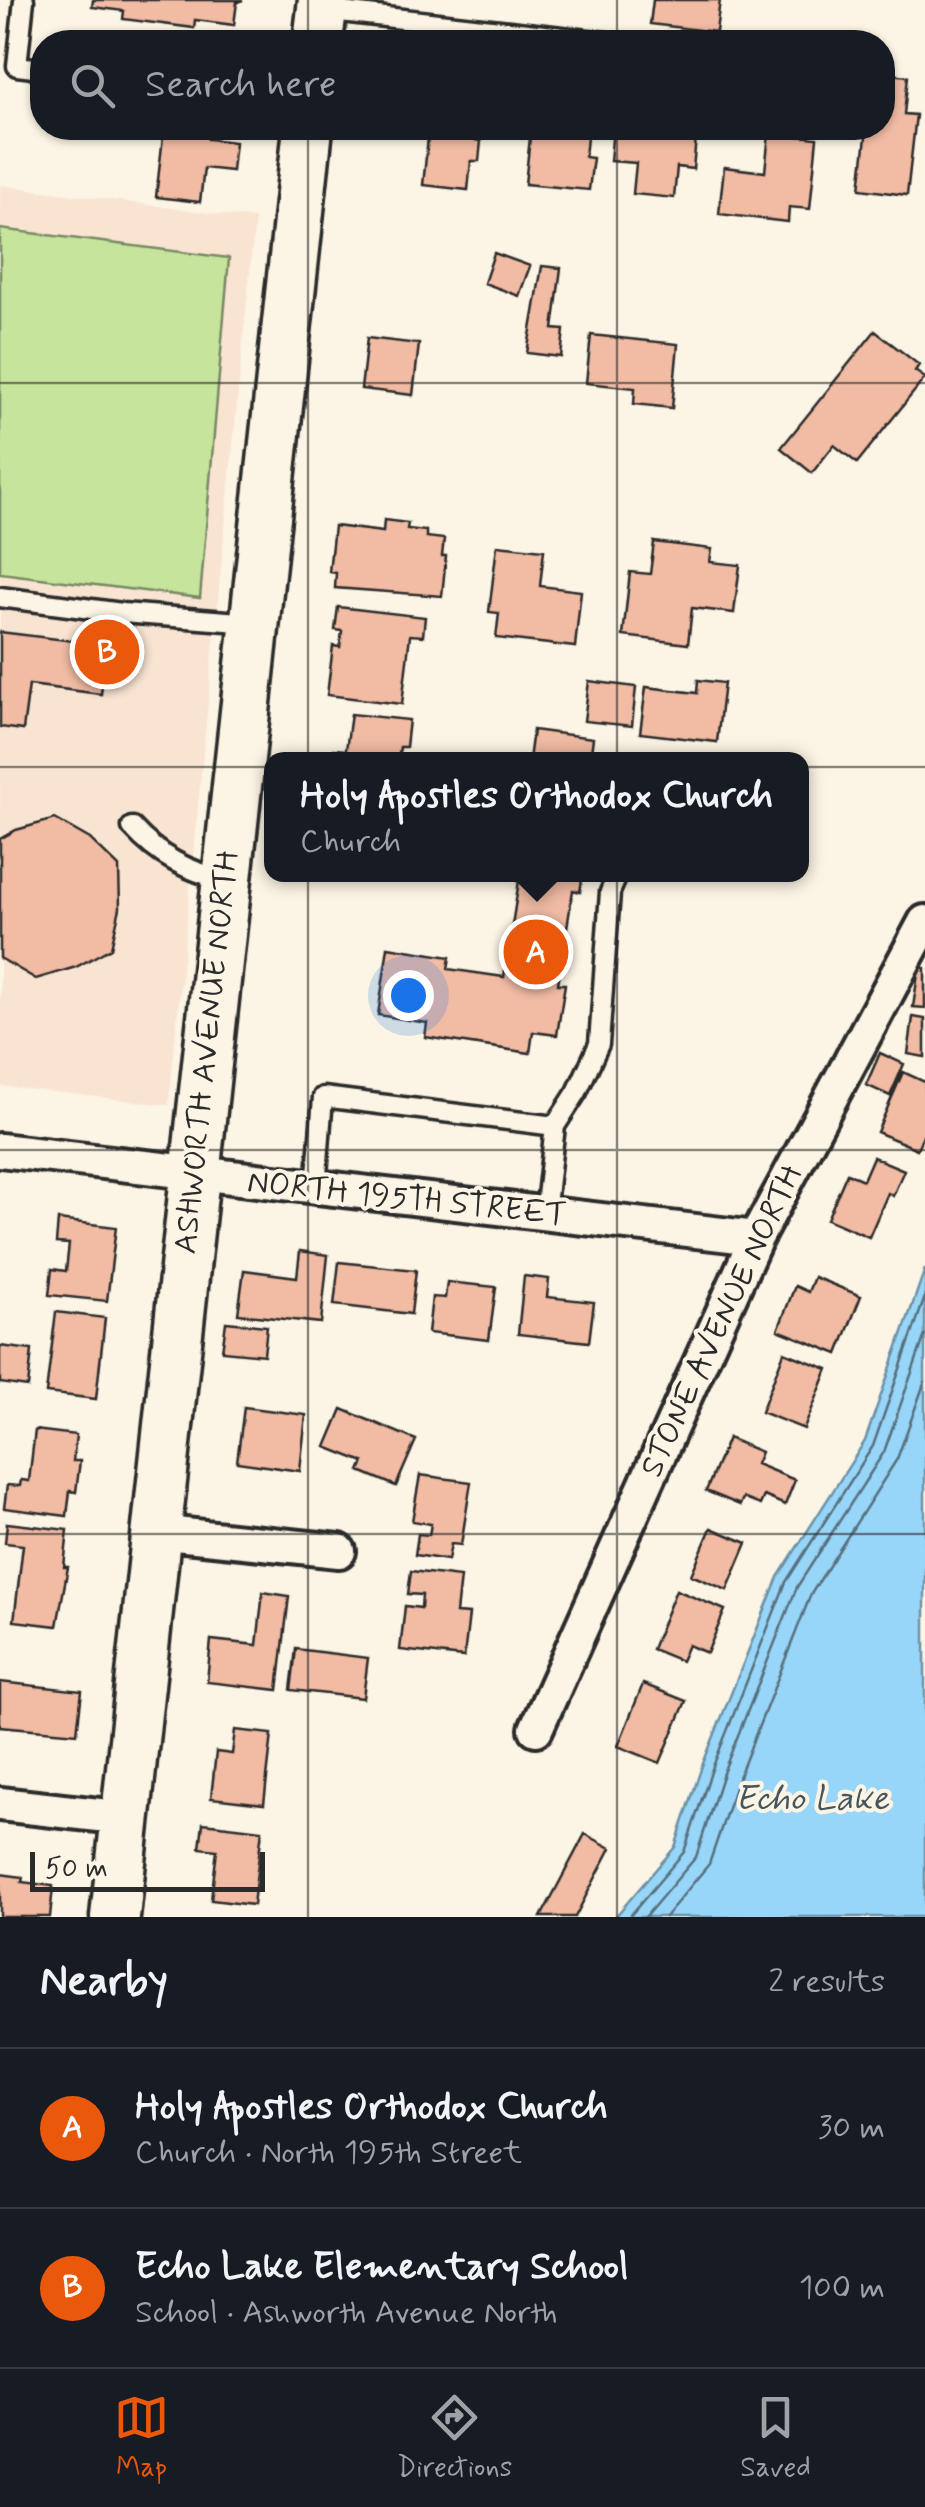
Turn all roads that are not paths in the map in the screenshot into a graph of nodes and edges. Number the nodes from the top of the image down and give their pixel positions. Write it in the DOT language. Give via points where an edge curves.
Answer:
graph roads {
  1 [pos="24,0"];
  2 [pos="321,17"];
  3 [pos="469,30"];
  4 [pos="30,67"];
  5 [pos="307,140"];
  6 [pos="0,597"];
  7 [pos="252,623"];
  8 [pos="132,827"];
  9 [pos="224,880"];
  10 [pos="614,882"];
  11 [pos="925,922"];
  12 [pos="555,1126"];
  13 [pos="0,1150"];
  14 [pos="195,1175"];
  15 [pos="316,1188"];
  16 [pos="544,1214"];
  17 [pos="756,1238"];
  18 [pos="156,1532"];
  19 [pos="339,1551"];
  20 [pos="536,1728"];
  21 [pos="0,1804"];
  22 [pos="126,1818"];
  23 [pos="115,1917"];
  1 -- 4 [label="lane" via="17,66"];
  2 -- 3 [label="lane"];
  5 -- 7 [label="street, ASHWORTH AVENUE NORTH"];
  6 -- 7 [label="lane"];
  7 -- 9 [label="street, ASHWORTH AVENUE NORTH"];
  8 -- 9 [label="lane" via="173,861"];
  9 -- 14 [label="street, ASHWORTH AVENUE NORTH"];
  10 -- 12 [label="lane" via="599,1044"];
  11 -- 17 [label="street, STONE AVENUE NORTH"];
  12 -- 15 [label="lane" via="324,1097"];
  12 -- 16 [label="lane"];
  13 -- 14 [label="street, NORTH 195TH STREET"];
  14 -- 15 [label="street, NORTH 195TH STREET"];
  14 -- 18 [label="street, ASHWORTH AVENUE NORTH"];
  15 -- 16 [label="street, NORTH 195TH STREET"];
  16 -- 17 [label="street, NORTH 195TH STREET"];
  17 -- 20 [label="street, STONE AVENUE NORTH"];
  18 -- 19 [label="street"];
  18 -- 22 [label="street, ASHWORTH AVENUE NORTH"];
  21 -- 22 [label="street"];
  22 -- 23 [label="street, ASHWORTH AVENUE NORTH"];
}
